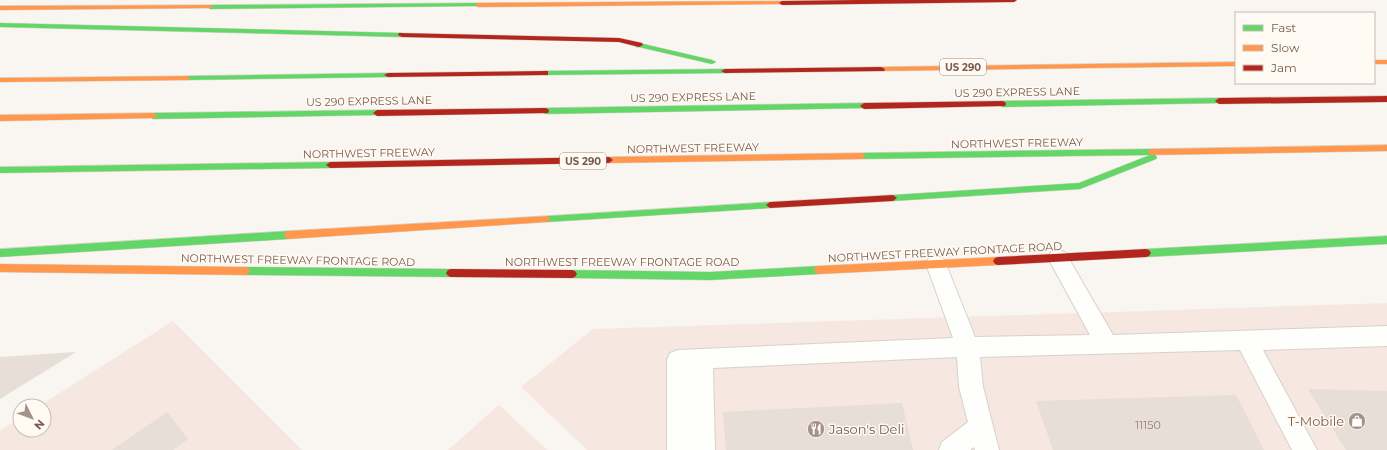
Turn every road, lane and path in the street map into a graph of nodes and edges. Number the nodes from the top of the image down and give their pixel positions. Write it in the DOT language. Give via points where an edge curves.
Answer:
graph roads {
  1 [pos="1014,0"];
  2 [pos="424,2"];
  3 [pos="202,3"];
  4 [pos="0,8"];
  5 [pos="0,25"];
  6 [pos="1375,62"];
  7 [pos="1387,62"];
  8 [pos="1235,64"];
  9 [pos="744,70"];
  10 [pos="0,80"];
  11 [pos="1387,99"];
  12 [pos="0,118"];
  13 [pos="1387,148"];
  14 [pos="1166,152"];
  15 [pos="0,170"];
  16 [pos="1387,240"];
  17 [pos="0,253"];
  18 [pos="1058,258"];
  19 [pos="936,264"];
  20 [pos="0,268"];
  21 [pos="1387,336"];
  22 [pos="1247,341"];
  23 [pos="1107,345"];
  24 [pos="968,348"];
  25 [pos="701,359"];
  26 [pos="981,426"];
  27 [pos="679,450"];
  28 [pos="703,450"];
  29 [pos="951,450"];
  30 [pos="971,450"];
  31 [pos="987,450"];
  32 [pos="1305,450"];
  1 -- 2 [label="main road"];
  2 -- 3 [label="main road"];
  3 -- 4 [label="main road"];
  5 -- 9 [label="main road" via="619,40"];
  6 -- 7 [label="main road"];
  8 -- 9 [label="main road, US 290"];
  9 -- 10 [label="main road, US 290"];
  11 -- 12 [label="main road, US 290 EXPRESS LANE"];
  13 -- 14 [label="main road, NORTHWEST FREEWAY / US 290"];
  14 -- 15 [label="main road, NORTHWEST FREEWAY / US 290"];
  14 -- 17 [label="main road" via="1080,186"];
  16 -- 18 [label="main road, NORTHWEST FREEWAY FRONTAGE ROAD"];
  18 -- 19 [label="main road, NORTHWEST FREEWAY FRONTAGE ROAD"];
  18 -- 23 [label="lane"];
  19 -- 20 [label="main road, NORTHWEST FREEWAY FRONTAGE ROAD" via="710,276"];
  19 -- 24 [label="lane"];
  21 -- 22 [label="lane"];
  22 -- 23 [label="lane"];
  22 -- 32 [label="lane"];
  23 -- 24 [label="lane"];
  24 -- 25 [label="lane"];
  24 -- 26 [label="lane" via="971,387"];
  25 -- 27 [label="lane" via="678,360"];
  25 -- 28 [label="lane"];
  26 -- 29 [label="lane"];
  26 -- 30 [label="lane"];
  26 -- 31 [label="lane"];
}
